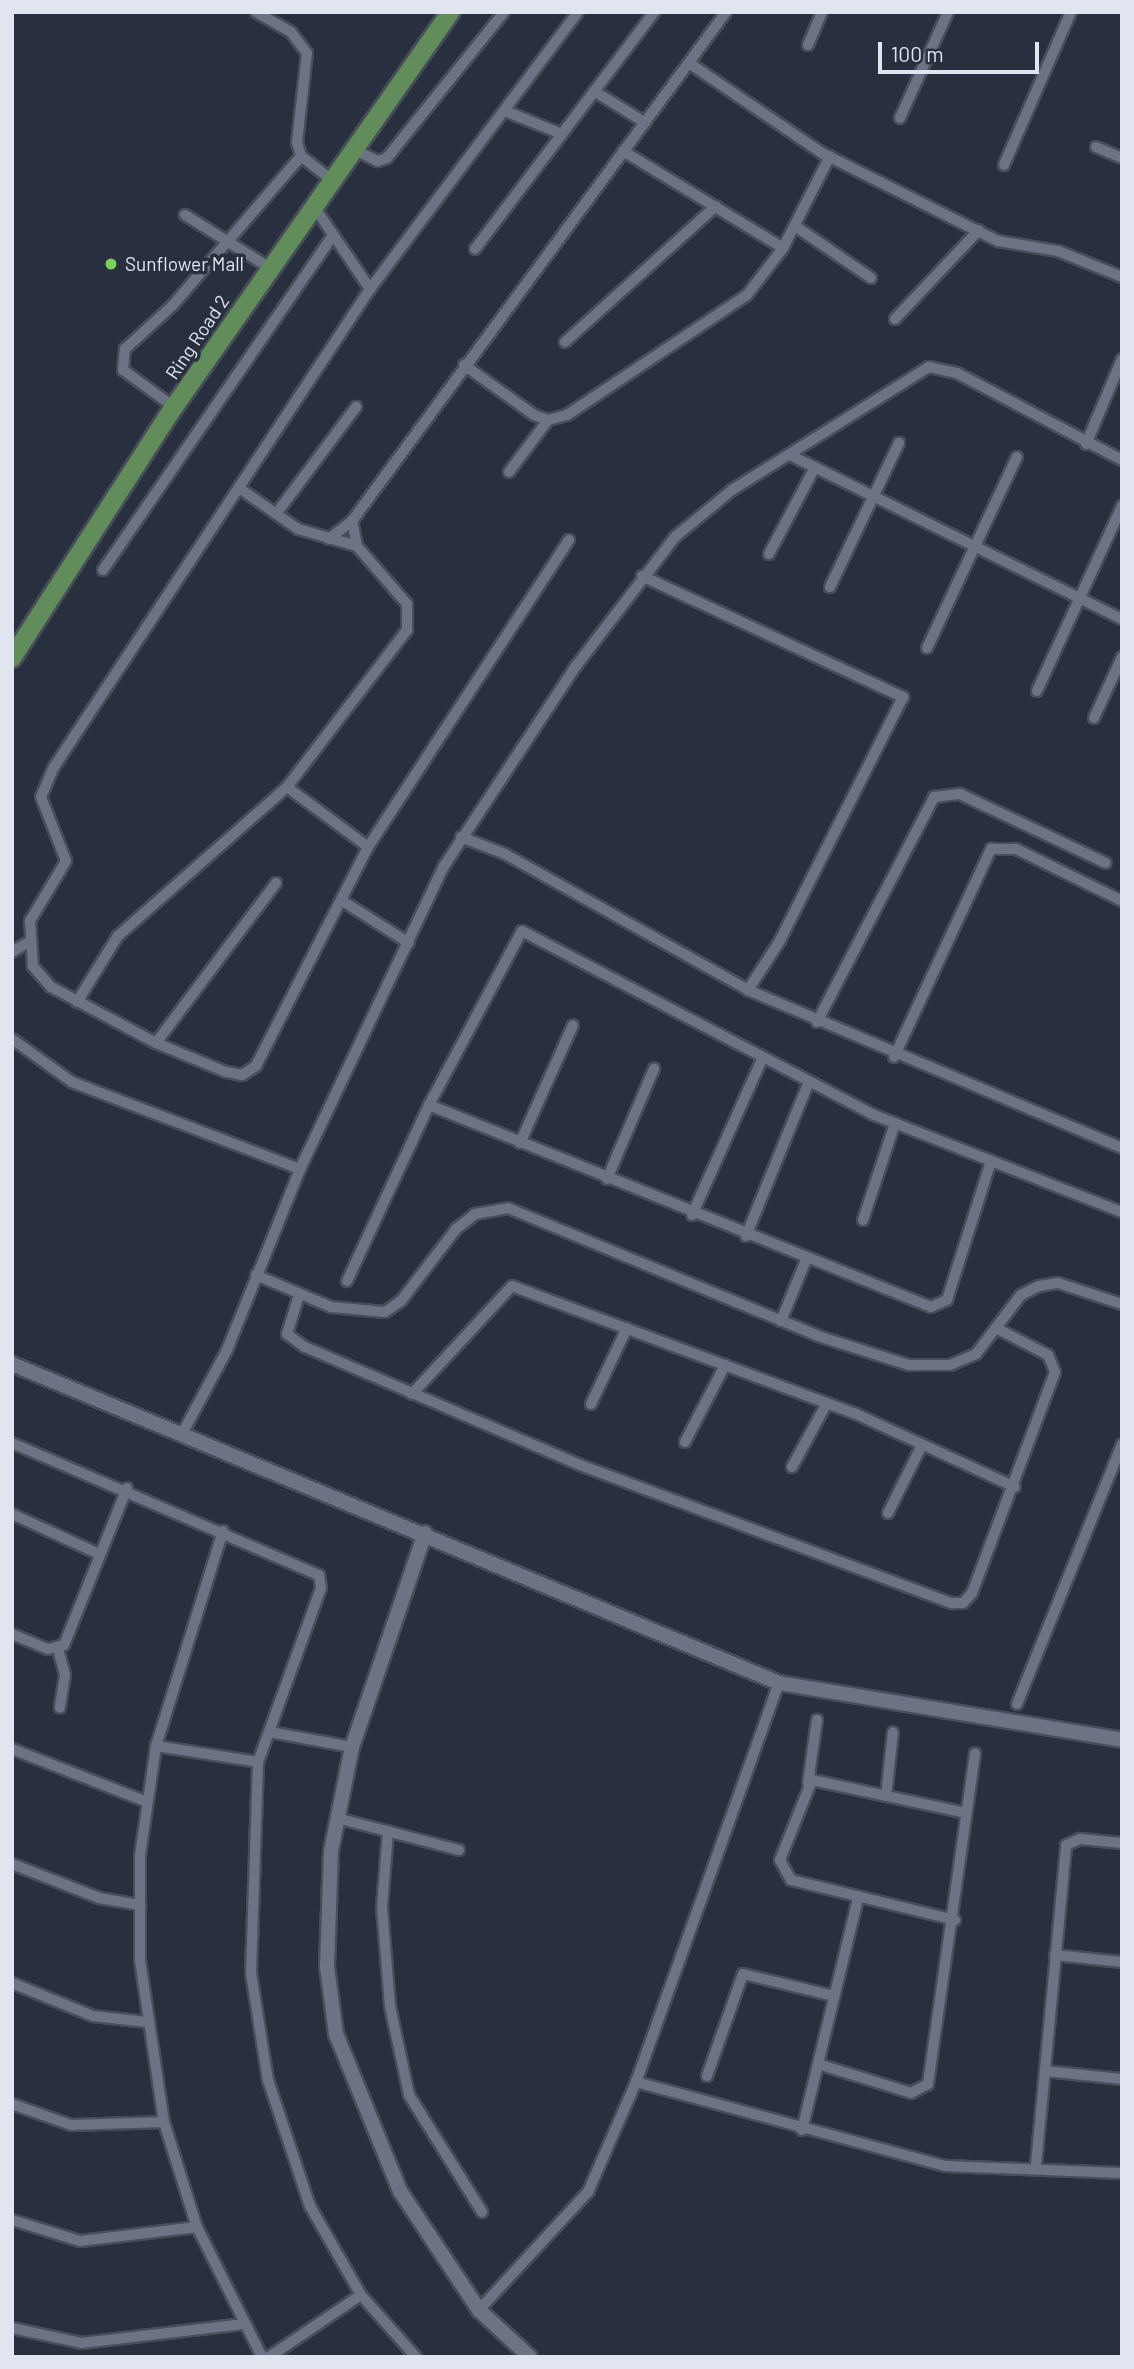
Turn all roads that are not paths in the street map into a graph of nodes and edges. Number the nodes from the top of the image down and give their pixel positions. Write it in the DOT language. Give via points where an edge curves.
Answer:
graph roads {
  1 [pos="256,12"];
  2 [pos="451,12"];
  3 [pos="504,12"];
  4 [pos="578,12"];
  5 [pos="653,12"];
  6 [pos="726,12"];
  7 [pos="822,12"];
  8 [pos="948,12"];
  9 [pos="1071,12"];
  10 [pos="808,45"];
  11 [pos="688,63"];
  12 [pos="594,91"];
  13 [pos="505,111"];
  14 [pos="900,118"];
  15 [pos="644,122"];
  16 [pos="562,134"];
  17 [pos="1096,146"];
  18 [pos="351,148"];
  19 [pos="624,150"];
  20 [pos="301,156"];
  21 [pos="830,156"];
  22 [pos="1122,158"];
  23 [pos="1004,165"];
  24 [pos="330,180"];
  25 [pos="313,205"];
  26 [pos="716,206"];
  27 [pos="185,215"];
  28 [pos="795,226"];
  29 [pos="979,230"];
  30 [pos="331,237"];
  31 [pos="228,241"];
  32 [pos="783,248"];
  33 [pos="475,249"];
  34 [pos="270,268"];
  35 [pos="1122,276"];
  36 [pos="871,278"];
  37 [pos="370,289"];
  38 [pos="895,319"];
  39 [pos="565,342"];
  40 [pos="1122,359"];
  41 [pos="464,365"];
  42 [pos="174,407"];
  43 [pos="356,407"];
  44 [pos="548,420"];
  45 [pos="899,443"];
  46 [pos="1086,444"];
  47 [pos="790,455"];
  48 [pos="1017,457"];
  49 [pos="1122,460"];
  50 [pos="815,467"];
  51 [pos="509,472"];
  52 [pos="239,488"];
  53 [pos="876,499"];
  54 [pos="1122,506"];
  55 [pos="276,514"];
  56 [pos="352,521"];
  57 [pos="329,538"];
  58 [pos="569,540"];
  59 [pos="356,546"];
  60 [pos="972,547"];
  61 [pos="769,554"];
  62 [pos="103,570"];
  63 [pos="642,576"];
  64 [pos="830,587"];
  65 [pos="1077,597"];
  66 [pos="1122,619"];
  67 [pos="927,648"];
  68 [pos="1122,657"];
  69 [pos="12,658"];
  70 [pos="1037,691"];
  71 [pos="1094,718"];
  72 [pos="287,787"];
  73 [pos="461,837"];
  74 [pos="368,846"];
  75 [pos="1107,863"];
  76 [pos="276,883"];
  77 [pos="341,900"];
  78 [pos="1122,901"];
  79 [pos="27,943"];
  80 [pos="409,943"];
  81 [pos="12,952"];
  82 [pos="748,990"];
  83 [pos="77,1002"];
  84 [pos="817,1022"];
  85 [pos="573,1026"];
  86 [pos="12,1039"];
  87 [pos="156,1043"];
  88 [pos="894,1057"];
  89 [pos="762,1059"];
  90 [pos="654,1069"];
  91 [pos="809,1082"];
  92 [pos="429,1105"];
  93 [pos="895,1123"];
  94 [pos="520,1143"];
  95 [pos="1122,1149"];
  96 [pos="991,1161"];
  97 [pos="300,1169"];
  98 [pos="607,1179"];
  99 [pos="1122,1212"];
  100 [pos="692,1214"];
  101 [pos="863,1220"];
  102 [pos="746,1236"];
  103 [pos="806,1259"];
  104 [pos="256,1275"];
  105 [pos="347,1281"];
  106 [pos="299,1295"];
  107 [pos="1122,1304"];
  108 [pos="781,1321"];
  109 [pos="627,1328"];
  110 [pos="996,1328"];
  111 [pos="12,1364"];
  112 [pos="725,1365"];
  113 [pos="412,1394"];
  114 [pos="827,1403"];
  115 [pos="591,1404"];
  116 [pos="182,1434"];
  117 [pos="685,1442"];
  118 [pos="12,1443"];
  119 [pos="922,1444"];
  120 [pos="1122,1444"];
  121 [pos="792,1467"];
  122 [pos="1015,1487"];
  123 [pos="127,1488"];
  124 [pos="888,1513"];
  125 [pos="12,1514"];
  126 [pos="223,1531"];
  127 [pos="425,1533"];
  128 [pos="100,1554"];
  129 [pos="12,1634"];
  130 [pos="58,1649"];
  131 [pos="779,1684"];
  132 [pos="1017,1704"];
  133 [pos="60,1707"];
  134 [pos="817,1720"];
  135 [pos="270,1732"];
  136 [pos="893,1732"];
  137 [pos="1122,1740"];
  138 [pos="156,1746"];
  139 [pos="352,1747"];
  140 [pos="12,1749"];
  141 [pos="975,1753"];
  142 [pos="258,1762"];
  143 [pos="808,1783"];
  144 [pos="886,1796"];
  145 [pos="147,1802"];
  146 [pos="966,1813"];
  147 [pos="337,1818"];
  148 [pos="388,1831"];
  149 [pos="1122,1843"];
  150 [pos="459,1850"];
  151 [pos="12,1864"];
  152 [pos="858,1899"];
  153 [pos="140,1905"];
  154 [pos="955,1920"];
  155 [pos="1055,1955"];
  156 [pos="1122,1962"];
  157 [pos="12,1983"];
  158 [pos="834,1996"];
  159 [pos="147,2022"];
  160 [pos="818,2064"];
  161 [pos="1045,2071"];
  162 [pos="707,2076"];
  163 [pos="1122,2079"];
  164 [pos="636,2082"];
  165 [pos="12,2104"];
  166 [pos="164,2122"];
  167 [pos="802,2130"];
  168 [pos="1036,2165"];
  169 [pos="1122,2173"];
  170 [pos="482,2211"];
  171 [pos="12,2220"];
  172 [pos="197,2227"];
  173 [pos="361,2295"];
  174 [pos="479,2310"];
  175 [pos="243,2324"];
  176 [pos="12,2328"];
  177 [pos="262,2357"];
  178 [pos="269,2357"];
  179 [pos="416,2357"];
  180 [pos="530,2357"];
  1 -- 20 [label="street" via="291,32 307,53 297,142"];
  2 -- 18 [label="main road, Ring Road 2"];
  3 -- 18 [label="street" via="393,152 378,161"];
  4 -- 13 [label="street"];
  5 -- 12 [label="street"];
  6 -- 11 [label="street"];
  7 -- 10 [label="street"];
  8 -- 14 [label="street"];
  9 -- 23 [label="street"];
  11 -- 15 [label="street"];
  11 -- 21 [label="street"];
  12 -- 15 [label="street"];
  12 -- 16 [label="street"];
  13 -- 16 [label="street"];
  13 -- 37 [label="street"];
  15 -- 19 [label="street"];
  16 -- 33 [label="street"];
  17 -- 22 [label="street"];
  18 -- 24 [label="main road, Ring Road 2"];
  19 -- 26 [label="street"];
  19 -- 41 [label="street"];
  20 -- 24 [label="street"];
  20 -- 31 [label="street"];
  21 -- 28 [label="street"];
  21 -- 29 [label="street"];
  24 -- 25 [label="main road, Ring Road 2"];
  25 -- 30 [label="street"];
  25 -- 34 [label="main road, Ring Road 2"];
  26 -- 32 [label="street"];
  26 -- 39 [label="street"];
  27 -- 31 [label="street"];
  28 -- 32 [label="street"];
  28 -- 36 [label="street"];
  29 -- 35 [label="street"];
  29 -- 38 [label="street"];
  30 -- 37 [label="street"];
  30 -- 62 [label="street"];
  31 -- 34 [label="street"];
  31 -- 42 [label="street" via="121,356 127,375"];
  32 -- 44 [label="street" via="747,295 567,415"];
  34 -- 42 [label="main road, Ring Road 2"];
  37 -- 52 [label="street"];
  40 -- 46 [label="street"];
  41 -- 44 [label="street"];
  41 -- 56 [label="street"];
  42 -- 69 [label="main road, Ring Road 2"];
  43 -- 55 [label="street"];
  44 -- 51 [label="street"];
  45 -- 53 [label="street"];
  46 -- 47 [label="street" via="941,366 929,367"];
  46 -- 49 [label="street"];
  47 -- 50 [label="street"];
  47 -- 63 [label="street" via="703,511"];
  48 -- 60 [label="street"];
  50 -- 53 [label="street"];
  50 -- 61 [label="street"];
  52 -- 55 [label="street"];
  52 -- 79 [label="street" via="42,789 42,806 66,861 38,900"];
  53 -- 60 [label="street"];
  53 -- 64 [label="street"];
  54 -- 65 [label="street"];
  55 -- 57 [label="street"];
  56 -- 57 [label="street"];
  56 -- 59 [label="street"];
  57 -- 59 [label="street"];
  58 -- 74 [label="street"];
  59 -- 72 [label="street" via="407,604 407,630"];
  60 -- 65 [label="street"];
  60 -- 67 [label="street"];
  63 -- 73 [label="street"];
  63 -- 82 [label="street" via="903,697"];
  65 -- 66 [label="street"];
  65 -- 70 [label="street"];
  68 -- 71 [label="street"];
  72 -- 74 [label="street"];
  72 -- 83 [label="street" via="118,936"];
  73 -- 80 [label="street"];
  73 -- 82 [label="street" via="505,855"];
  74 -- 77 [label="street"];
  75 -- 84 [label="street" via="960,794 934,797"];
  76 -- 87 [label="street"];
  77 -- 80 [label="street"];
  77 -- 87 [label="street" via="256,1066 242,1075 226,1072"];
  78 -- 88 [label="street" via="1016,849 991,849"];
  79 -- 81 [label="street"];
  79 -- 83 [label="street" via="33,966"];
  80 -- 97 [label="street"];
  82 -- 84 [label="street"];
  83 -- 87 [label="street"];
  84 -- 88 [label="street"];
  85 -- 94 [label="street"];
  86 -- 97 [label="street" via="72,1082"];
  88 -- 95 [label="street"];
  89 -- 91 [label="street"];
  89 -- 92 [label="street" via="522,931"];
  89 -- 100 [label="street"];
  90 -- 98 [label="street"];
  91 -- 93 [label="street"];
  91 -- 102 [label="street"];
  92 -- 94 [label="street"];
  92 -- 105 [label="street"];
  93 -- 96 [label="street"];
  93 -- 101 [label="street"];
  94 -- 98 [label="street"];
  96 -- 99 [label="street"];
  96 -- 103 [label="street" via="940,1306"];
  97 -- 104 [label="street"];
  98 -- 100 [label="street"];
  100 -- 102 [label="street"];
  102 -- 103 [label="street"];
  103 -- 108 [label="street"];
  104 -- 106 [label="street"];
  104 -- 116 [label="street" via="227,1350"];
  106 -- 108 [label="street" via="360,1313 385,1312 401,1301 456,1229 475,1214 508,1209"];
  106 -- 113 [label="street" via="287,1334"];
  107 -- 110 [label="street" via="1058,1283 1039,1286 1021,1295"];
  108 -- 110 [label="street" via="909,1365 950,1365 976,1354"];
  109 -- 112 [label="street"];
  109 -- 113 [label="street" via="512,1286"];
  109 -- 115 [label="street"];
  110 -- 122 [label="street" via="1048,1355 1055,1372"];
  111 -- 116 [label="street"];
  112 -- 114 [label="street"];
  112 -- 117 [label="street"];
  113 -- 122 [label="street" via="580,1465 952,1603 963,1603 972,1593"];
  114 -- 119 [label="street"];
  114 -- 121 [label="street"];
  116 -- 127 [label="street"];
  118 -- 123 [label="street"];
  119 -- 122 [label="street"];
  119 -- 124 [label="street"];
  120 -- 132 [label="street"];
  123 -- 126 [label="street"];
  123 -- 128 [label="street"];
  125 -- 128 [label="street"];
  126 -- 135 [label="street" via="319,1575 321,1588"];
  126 -- 138 [label="street"];
  127 -- 131 [label="street"];
  127 -- 139 [label="street"];
  128 -- 130 [label="street"];
  129 -- 130 [label="street"];
  130 -- 133 [label="street" via="65,1675"];
  131 -- 137 [label="street"];
  131 -- 164 [label="street"];
  134 -- 143 [label="street"];
  135 -- 139 [label="street"];
  135 -- 142 [label="street"];
  136 -- 144 [label="street"];
  138 -- 142 [label="street"];
  138 -- 145 [label="street"];
  139 -- 147 [label="street"];
  140 -- 145 [label="street"];
  141 -- 146 [label="street"];
  142 -- 173 [label="street" via="251,1973 268,2080 310,2206"];
  143 -- 144 [label="street"];
  143 -- 152 [label="street" via="780,1860 782,1874"];
  144 -- 146 [label="street"];
  145 -- 153 [label="street"];
  146 -- 154 [label="street"];
  147 -- 148 [label="street"];
  147 -- 174 [label="street" via="327,1967 336,2034 400,2191"];
  148 -- 150 [label="street"];
  148 -- 170 [label="street" via="382,1908 390,2006 409,2095"];
  149 -- 155 [label="street" via="1080,1839 1066,1845"];
  151 -- 153 [label="street" via="99,1898"];
  152 -- 154 [label="street"];
  152 -- 158 [label="street"];
  153 -- 159 [label="street"];
  154 -- 160 [label="street" via="925,2091 911,2093"];
  155 -- 156 [label="street"];
  155 -- 161 [label="street"];
  157 -- 159 [label="street" via="93,2015"];
  158 -- 160 [label="street"];
  158 -- 162 [label="street" via="743,1974"];
  159 -- 166 [label="street"];
  160 -- 167 [label="street"];
  161 -- 163 [label="street"];
  161 -- 168 [label="street"];
  164 -- 167 [label="street"];
  164 -- 174 [label="street" via="588,2192"];
  165 -- 166 [label="street" via="71,2125"];
  166 -- 172 [label="street"];
  167 -- 168 [label="street" via="945,2166"];
  168 -- 169 [label="street"];
  171 -- 172 [label="street" via="80,2241"];
  172 -- 175 [label="street"];
  173 -- 178 [label="street"];
  173 -- 179 [label="street"];
  174 -- 180 [label="street"];
  175 -- 176 [label="street" via="82,2343"];
  175 -- 177 [label="street"];
}
